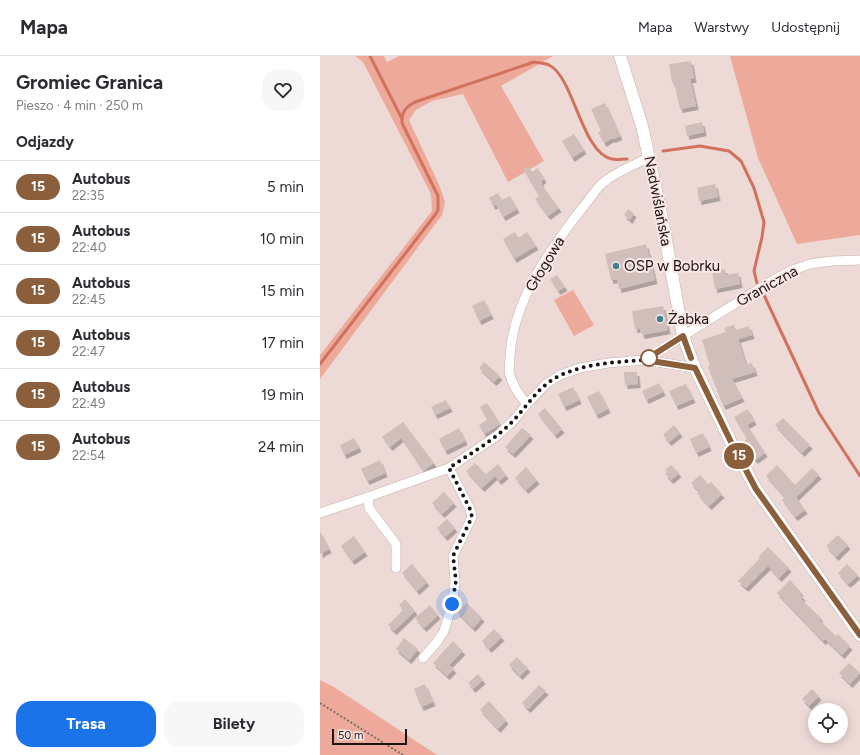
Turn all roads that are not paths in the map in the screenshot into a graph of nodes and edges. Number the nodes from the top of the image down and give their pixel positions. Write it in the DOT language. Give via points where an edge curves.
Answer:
graph roads {
  1 [pos="620,56"];
  2 [pos="650,158"];
  3 [pos="860,260"];
  4 [pos="683,336"];
  5 [pos="645,360"];
  6 [pos="695,368"];
  7 [pos="527,404"];
  8 [pos="449,468"];
  9 [pos="368,497"];
  10 [pos="320,512"];
  11 [pos="396,568"];
  12 [pos="860,635"];
  13 [pos="423,658"];
  1 -- 2 [label="street, Nadwiślańska"];
  2 -- 4 [label="street, Nadwiślańska"];
  2 -- 7 [label="street, Głogowa" via="604,182 544,260 526,296 510,348 509,374 515,390"];
  3 -- 4 [label="street, Graniczna" via="810,264 790,271"];
  4 -- 5 [label="lane"];
  4 -- 6 [label="street, Nadwiślańska"];
  5 -- 6 [label="street"];
  5 -- 7 [label="street" via="608,363 560,375 546,384"];
  6 -- 12 [label="street, Nadwiślańska" via="756,489"];
  7 -- 8 [label="street" via="498,435"];
  8 -- 9 [label="street"];
  8 -- 13 [label="street" via="472,517 453,556 456,581 446,626 437,642"];
  9 -- 10 [label="street"];
  9 -- 11 [label="street" via="369,508 396,544"];
}
